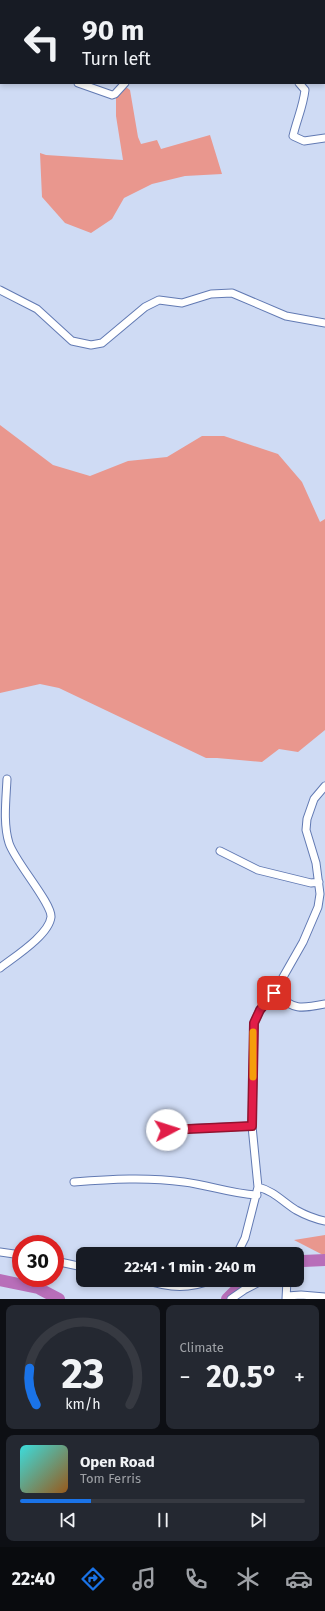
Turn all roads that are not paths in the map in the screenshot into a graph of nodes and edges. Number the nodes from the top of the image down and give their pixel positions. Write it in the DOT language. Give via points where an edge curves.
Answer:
graph roads {
  1 [pos="81,84"];
  2 [pos="124,84"];
  3 [pos="300,84"];
  4 [pos="325,138"];
  5 [pos="0,290"];
  6 [pos="325,322"];
  7 [pos="7,779"];
  8 [pos="325,786"];
  9 [pos="220,851"];
  10 [pos="318,882"];
  11 [pos="0,968"];
  12 [pos="274,993"];
  13 [pos="325,1004"];
  14 [pos="252,1126"];
  15 [pos="155,1132"];
  16 [pos="74,1182"];
  17 [pos="257,1191"];
  18 [pos="325,1221"];
  19 [pos="240,1247"];
  20 [pos="0,1252"];
  21 [pos="12,1254"];
  22 [pos="64,1263"];
  23 [pos="76,1266"];
  24 [pos="250,1287"];
  25 [pos="287,1287"];
  26 [pos="286,1297"];
  27 [pos="325,1297"];
  28 [pos="231,1299"];
  1 -- 2 [label="street" via="112,95"];
  3 -- 4 [label="street" via="305,90 293,136 304,141"];
  5 -- 6 [label="street" via="37,309 72,340 91,345 102,344 145,307 159,300 182,302 211,294 232,293 286,316"];
  7 -- 11 [label="street" via="6,815 9,844 49,909 51,917 42,934"];
  8 -- 10 [label="street" via="314,799 306,830 316,863"];
  9 -- 10 [label="street" via="258,870 311,883"];
  10 -- 12 [label="street" via="318,907"];
  12 -- 13 [label="street" via="293,1007"];
  12 -- 14 [label="street" via="260,1010 254,1023"];
  14 -- 15 [label="street"];
  14 -- 17 [label="street"];
  16 -- 17 [label="street" via="118,1179 178,1182 243,1194"];
  17 -- 18 [label="street" via="265,1189 295,1209"];
  17 -- 19 [label="street"];
  20 -- 21 [label="street"];
  22 -- 23 [label="street"];
  24 -- 28 [label="street"];
  25 -- 26 [label="street"];
  26 -- 27 [label="street"];
}
